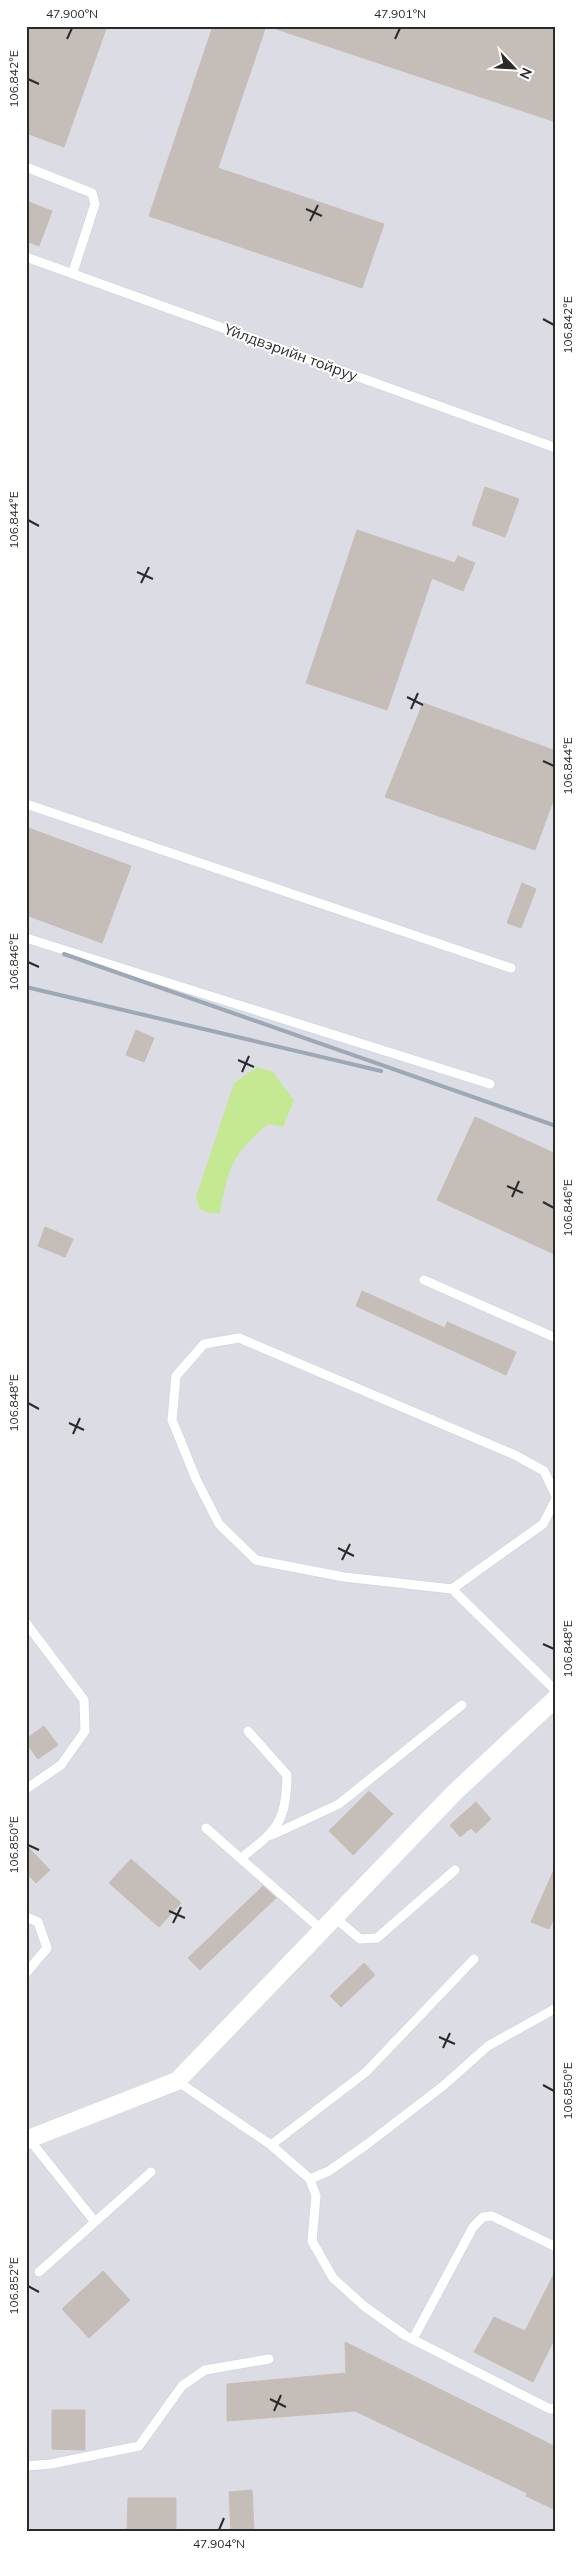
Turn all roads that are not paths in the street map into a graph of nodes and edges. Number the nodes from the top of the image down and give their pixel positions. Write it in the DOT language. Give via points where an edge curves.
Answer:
graph roads {
  1 [pos="26,166"];
  2 [pos="26,257"];
  3 [pos="73,272"];
  4 [pos="556,448"];
  5 [pos="26,804"];
  6 [pos="26,938"];
  7 [pos="511,968"];
  8 [pos="490,1084"];
  9 [pos="424,1280"];
  10 [pos="556,1338"];
  11 [pos="556,1498"];
  12 [pos="452,1589"];
  13 [pos="26,1623"];
  14 [pos="556,1691"];
  15 [pos="556,1698"];
  16 [pos="462,1705"];
  17 [pos="248,1730"];
  18 [pos="26,1789"];
  19 [pos="206,1828"];
  20 [pos="272,1835"];
  21 [pos="241,1858"];
  22 [pos="455,1870"];
  23 [pos="26,1917"];
  24 [pos="334,1917"];
  25 [pos="322,1930"];
  26 [pos="474,1959"];
  27 [pos="26,1974"];
  28 [pos="556,2008"];
  29 [pos="177,2081"];
  30 [pos="28,2139"];
  31 [pos="271,2145"];
  32 [pos="151,2172"];
  33 [pos="310,2179"];
  34 [pos="95,2222"];
  35 [pos="556,2246"];
  36 [pos="39,2272"];
  37 [pos="413,2339"];
  38 [pos="269,2359"];
  39 [pos="556,2408"];
  40 [pos="26,2466"];
  1 -- 3 [label="lane" via="92,193 95,204"];
  2 -- 3 [label="lane, Үйлдвэрийн тойруу"];
  3 -- 4 [label="lane, Үйлдвэрийн тойруу"];
  5 -- 7 [label="lane"];
  6 -- 8 [label="lane"];
  9 -- 10 [label="lane"];
  11 -- 12 [label="lane" via="543,1524"];
  11 -- 12 [label="lane" via="544,1472 515,1455 239,1338 204,1344 176,1376 172,1420 196,1478 220,1524 256,1560 344,1577"];
  12 -- 14 [label="lane"];
  13 -- 18 [label="lane" via="84,1700 85,1730 61,1765"];
  15 -- 24 [label="street" via="454,1793"];
  16 -- 20 [label="lane" via="339,1804"];
  17 -- 20 [label="lane" via="287,1775 287,1805"];
  19 -- 21 [label="lane"];
  20 -- 21 [label="lane"];
  21 -- 25 [label="lane"];
  22 -- 24 [label="lane" via="377,1938 360,1939"];
  23 -- 27 [label="lane" via="38,1922 47,1948"];
  24 -- 25 [label="street"];
  25 -- 29 [label="street"];
  26 -- 31 [label="lane" via="366,2072"];
  28 -- 33 [label="lane" via="488,2046 443,2086 366,2145 329,2172"];
  29 -- 30 [label="street"];
  29 -- 31 [label="lane"];
  30 -- 34 [label="lane"];
  31 -- 33 [label="lane"];
  32 -- 34 [label="lane"];
  33 -- 37 [label="lane" via="316,2196 312,2241 333,2278 364,2306"];
  34 -- 36 [label="lane"];
  35 -- 37 [label="lane" via="492,2216 483,2218 474,2227"];
  37 -- 39 [label="lane" via="550,2409"];
  38 -- 40 [label="lane" via="205,2370 182,2386 140,2446"];
}
